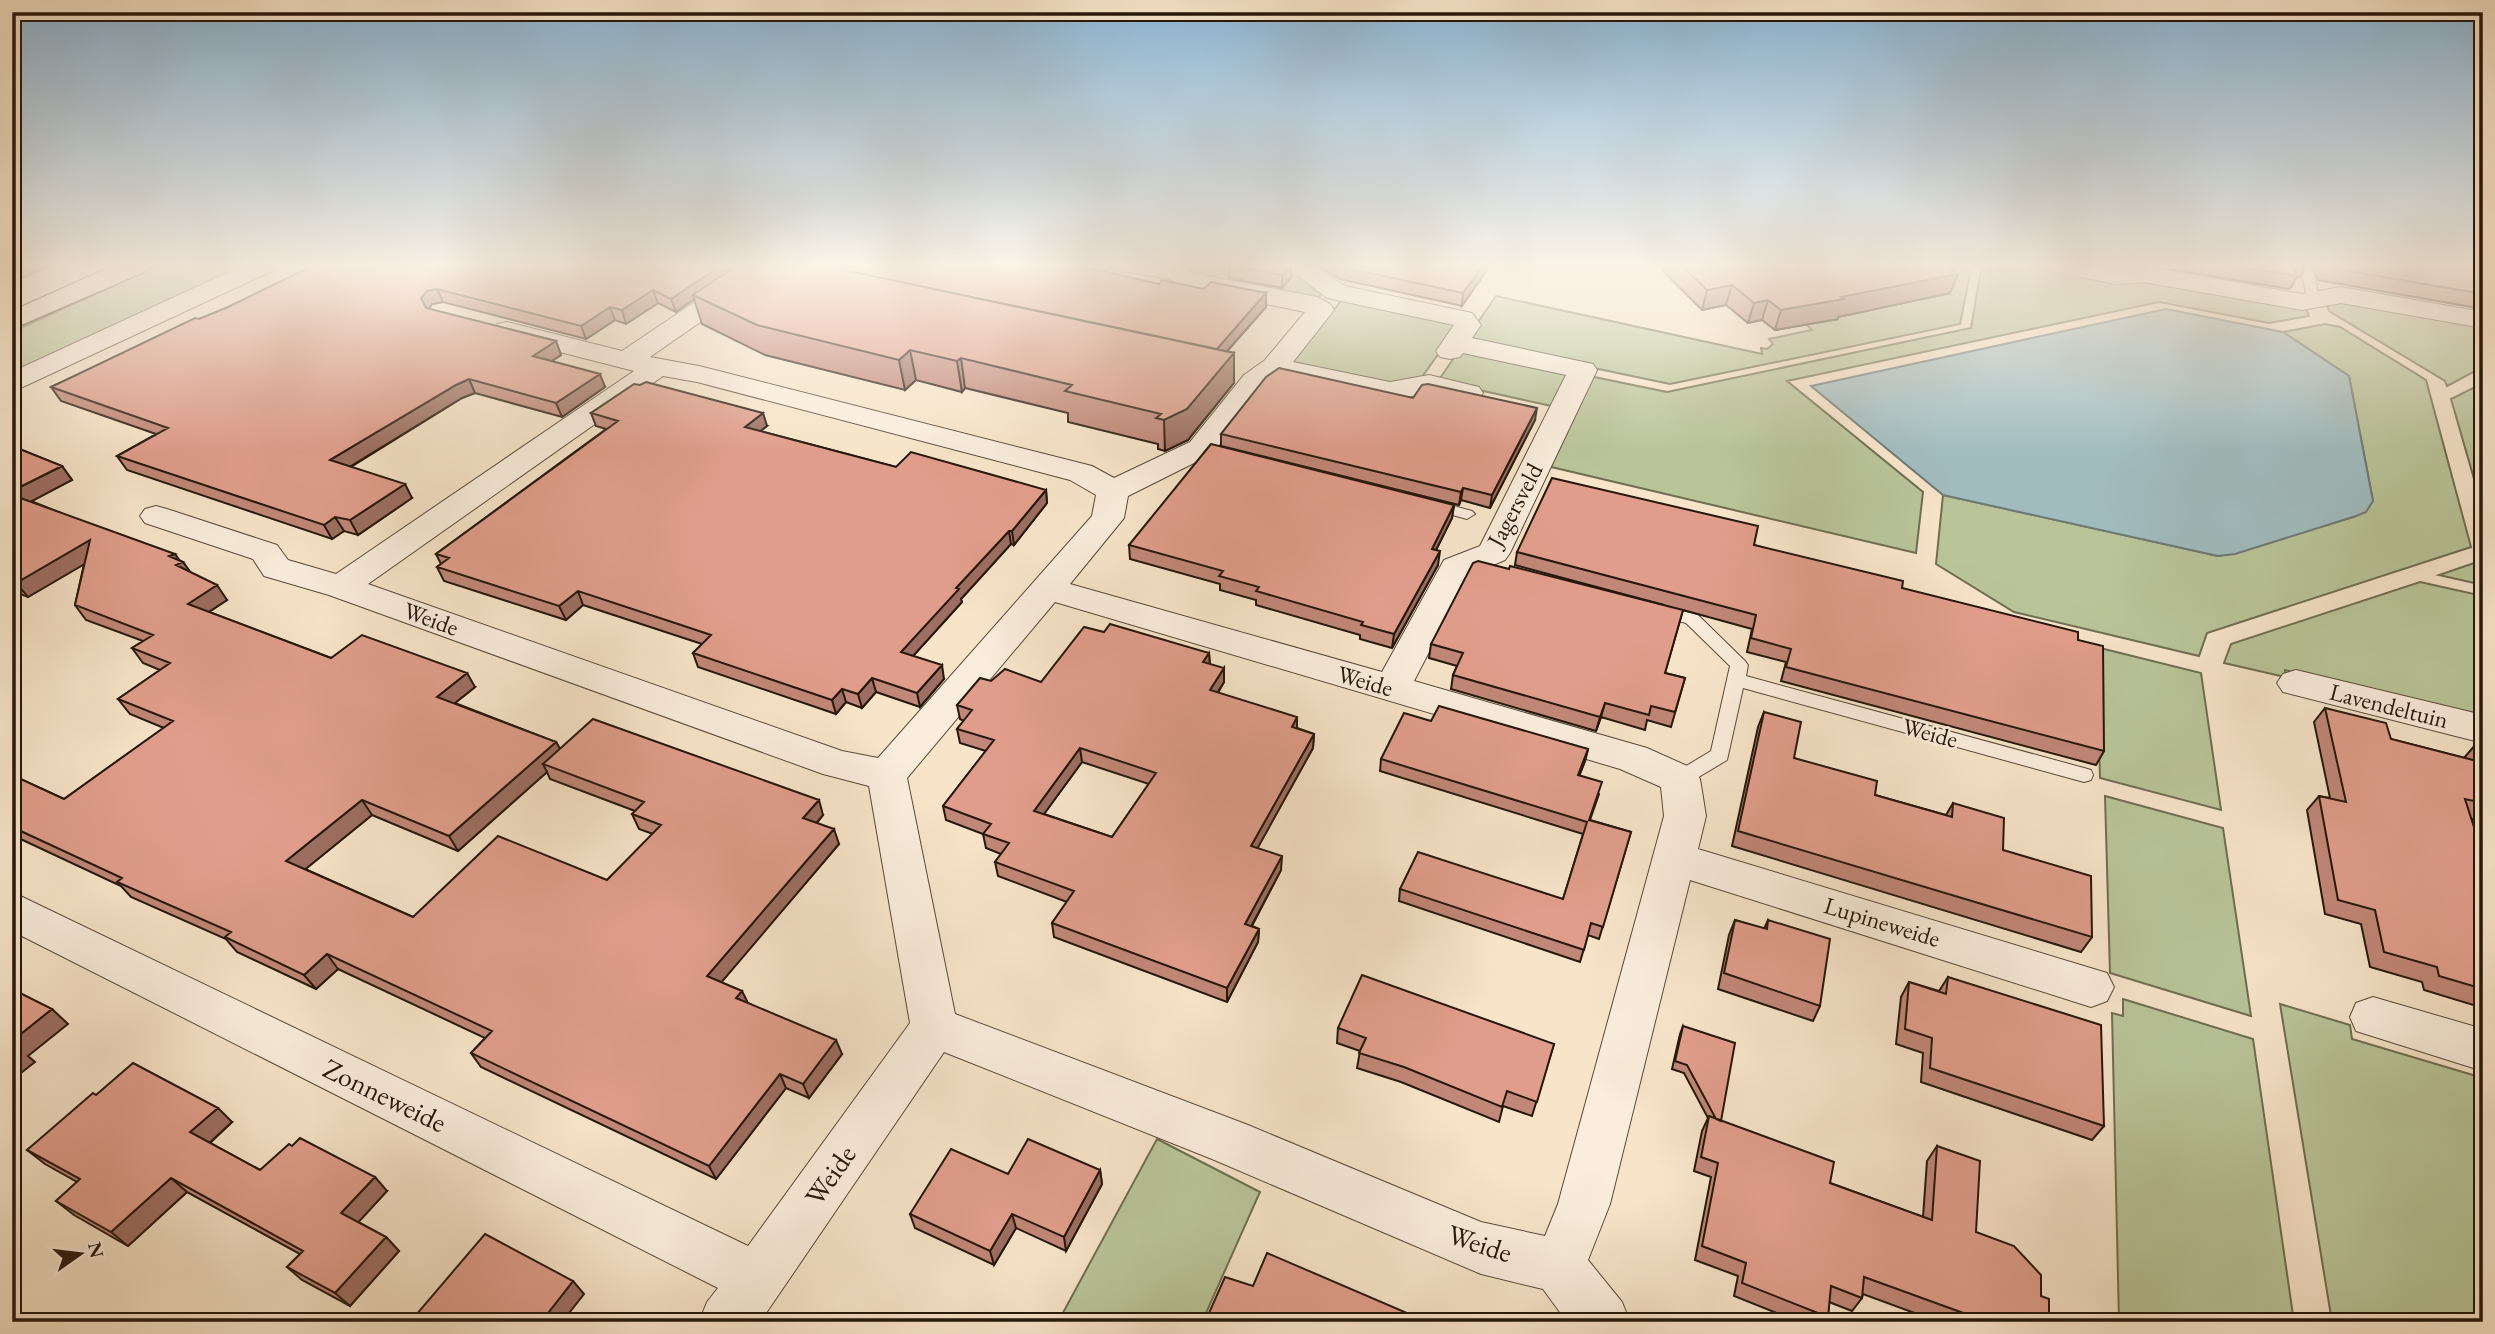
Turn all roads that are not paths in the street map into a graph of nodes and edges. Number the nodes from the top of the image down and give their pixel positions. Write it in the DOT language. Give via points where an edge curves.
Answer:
graph roads {
  1 [pos="134,326"];
  2 [pos="495,326"];
  3 [pos="691,326"];
  4 [pos="1305,326"];
  5 [pos="1467,326"];
  6 [pos="1455,343"];
  7 [pos="642,364"];
  8 [pos="1257,375"];
  9 [pos="12,383"];
  10 [pos="1429,384"];
  11 [pos="1495,399"];
  12 [pos="1113,491"];
  13 [pos="1414,501"];
  14 [pos="1467,514"];
  15 [pos="156,516"];
  16 [pos="341,587"];
  17 [pos="1048,589"];
  18 [pos="1639,605"];
  19 [pos="1736,680"];
  20 [pos="2296,683"];
  21 [pos="1391,689"];
  22 [pos="2483,729"];
  23 [pos="887,775"];
  24 [pos="2084,775"];
  25 [pos="1680,779"];
  26 [pos="1674,858"];
  27 [pos="12,910"];
  28 [pos="2091,987"];
  29 [pos="2373,1017"];
  30 [pos="934,1027"];
  31 [pos="2483,1050"];
  32 [pos="1559,1265"];
  33 [pos="757,1279"];
  34 [pos="727,1322"];
  35 [pos="1602,1322"];
  1 -- 9 [label="street"];
  2 -- 7 [label="street"];
  3 -- 7 [label="street"];
  4 -- 8 [label="street"];
  5 -- 6 [label="street"];
  6 -- 10 [label="street"];
  6 -- 21 [label="street, Jagersveld" via="1583,370 1548,411 1497,558 1456,568"];
  7 -- 12 [label="street" via="699,374 1082,473"];
  7 -- 16 [label="street"];
  8 -- 10 [label="street" via="1390,391"];
  8 -- 12 [label="street" via="1208,450"];
  10 -- 11 [label="street"];
  12 -- 17 [label="street" via="1108,518"];
  13 -- 14 [label="lane, Jagersveld"];
  15 -- 16 [label="street, Weide" via="265,552 276,568"];
  16 -- 23 [label="street, Weide" via="836,764"];
  17 -- 21 [label="street, Weide"];
  17 -- 23 [label="street"];
  18 -- 19 [label="lane" via="1692,618 1739,665"];
  19 -- 24 [label="lane, Weide"];
  19 -- 25 [label="lane" via="1720,755"];
  20 -- 22 [label="street, Lavendeltuin"];
  21 -- 25 [label="street, Weide" via="1633,758"];
  23 -- 30 [label="street"];
  25 -- 26 [label="street" via="1685,816"];
  26 -- 28 [label="street, Lupineweide"];
  26 -- 32 [label="street" via="1584,1204"];
  27 -- 33 [label="street, Zonneweide"];
  29 -- 31 [label="street"];
  30 -- 32 [label="street, Weide" via="1230,1142 1481,1248"];
  30 -- 33 [label="street, Weide"];
  32 -- 35 [label="street"];
  33 -- 34 [label="street, Weide"];
}
